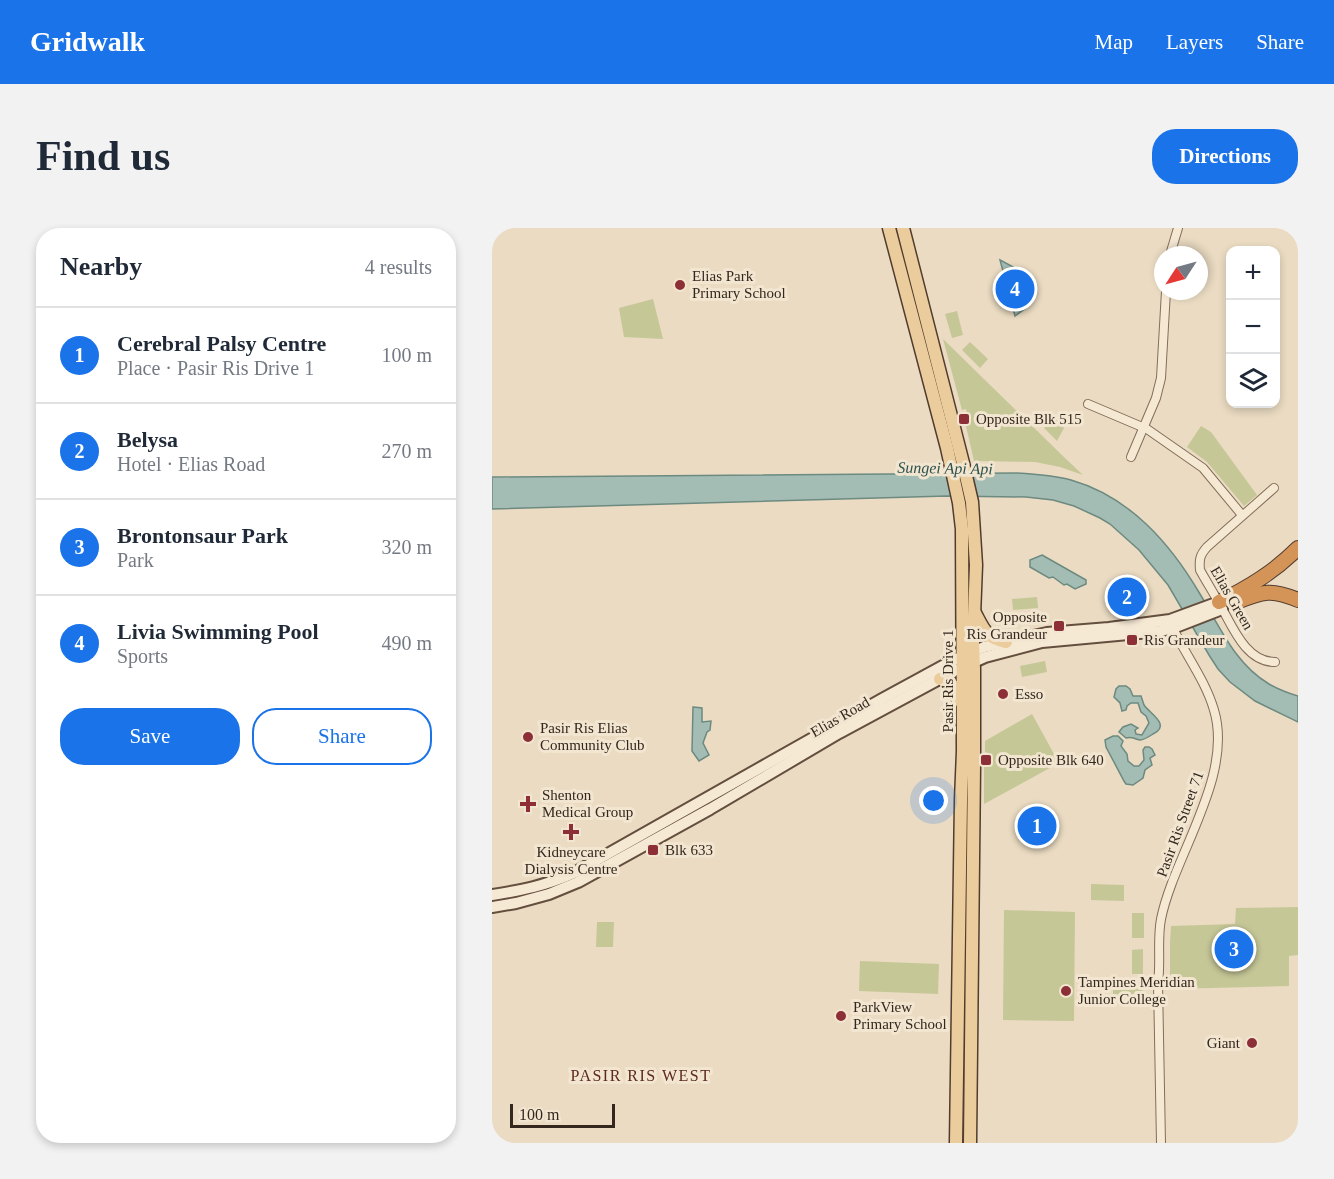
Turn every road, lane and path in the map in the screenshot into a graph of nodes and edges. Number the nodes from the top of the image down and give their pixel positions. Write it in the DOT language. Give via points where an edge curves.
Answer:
graph roads {
  1 [pos="889,228"];
  2 [pos="903,228"];
  3 [pos="1178,228"];
  4 [pos="1173,246"];
  5 [pos="1165,300"];
  6 [pos="1088,404"];
  7 [pos="1144,427"];
  8 [pos="1131,457"];
  9 [pos="957,463"];
  10 [pos="1274,488"];
  11 [pos="1242,515"];
  12 [pos="1298,548"];
  13 [pos="1298,600"];
  14 [pos="1215,608"];
  15 [pos="975,612"];
  16 [pos="1176,623"];
  17 [pos="1006,642"];
  18 [pos="968,659"];
  19 [pos="1275,662"];
  20 [pos="940,679"];
  21 [pos="963,727"];
  22 [pos="492,895"];
  23 [pos="492,908"];
  24 [pos="1159,974"];
  25 [pos="956,1143"];
  26 [pos="970,1143"];
  27 [pos="1161,1143"];
  28 [pos="1166,1143"];
  1 -- 9 [label="main road, Pasir Ris Drive 1"];
  2 -- 9 [label="main road, Pasir Ris Drive 1"];
  3 -- 4 [label="street"];
  5 -- 7 [label="street" via="1161,378"];
  6 -- 7 [label="street"];
  7 -- 8 [label="street"];
  7 -- 11 [label="street" via="1203,468"];
  9 -- 15 [label="main road, Pasir Ris Drive 1" via="972,502"];
  9 -- 18 [label="main road, Pasir Ris Drive 1"];
  10 -- 11 [label="street, Elias Green"];
  11 -- 14 [label="street, Elias Green" via="1207,547 1199,560"];
  12 -- 14 [label="highway" via="1262,578"];
  13 -- 14 [label="highway" via="1276,592 1261,593"];
  14 -- 16 [label="main road, Elias Road"];
  14 -- 19 [label="street, Elias Green" via="1252,653 1266,662"];
  15 -- 17 [label="main road" via="988,634"];
  15 -- 18 [label="main road, Pasir Ris Drive 1"];
  16 -- 17 [label="main road, Elias Road" via="1047,633"];
  16 -- 18 [label="main road, Elias Road" via="1161,631 1042,642"];
  16 -- 24 [label="street, Pasir Ris Street 71" via="1214,710 1217,748 1214,772 1161,919"];
  17 -- 18 [label="main road, Elias Road" via="984,647"];
  18 -- 20 [label="main road, Elias Road"];
  18 -- 21 [label="main road, Pasir Ris Drive 1"];
  18 -- 22 [label="main road, Elias Road" via="882,699 574,873 537,887"];
  18 -- 26 [label="main road, Pasir Ris Drive 1" via="974,766"];
  20 -- 21 [label="main road" via="950,682 958,693"];
  20 -- 23 [label="main road, Elias Road" via="578,882 549,894"];
  21 -- 25 [label="main road, Pasir Ris Drive 1"];
  24 -- 27 [label="street, Pasir Ris Street 71"];
  24 -- 28 [label="street, Pasir Ris Street 71"];
}
